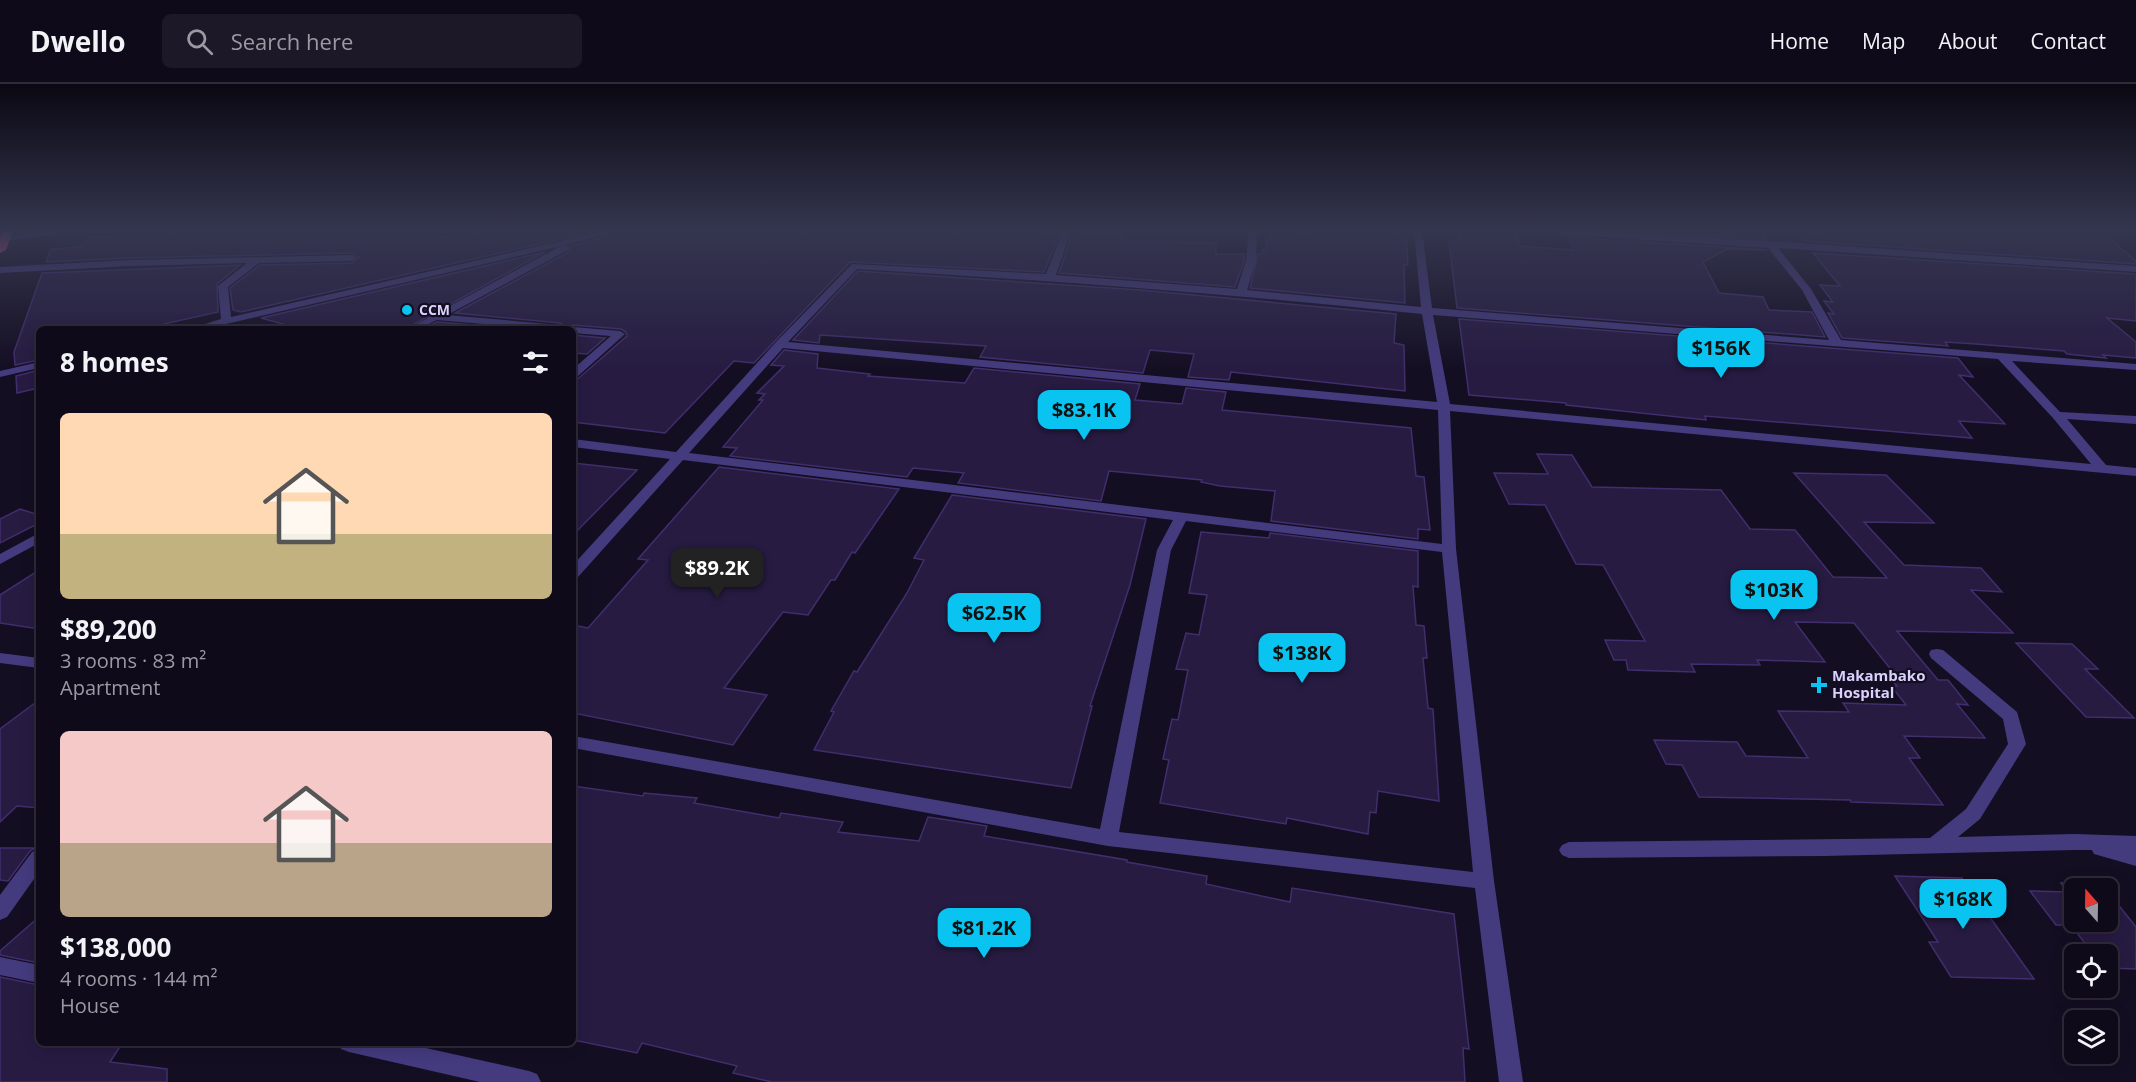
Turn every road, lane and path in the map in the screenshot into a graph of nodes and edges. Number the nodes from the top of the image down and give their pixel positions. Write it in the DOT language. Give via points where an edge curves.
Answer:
graph roads {
  1 [pos="234,278"];
  2 [pos="414,278"];
  3 [pos="510,278"];
  4 [pos="844,278"];
  5 [pos="1057,278"];
  6 [pos="1246,278"];
  7 [pos="1423,278"];
  8 [pos="1797,278"];
  9 [pos="1241,292"];
  10 [pos="1396,306"];
  11 [pos="1427,311"];
  12 [pos="436,317"];
  13 [pos="226,322"];
  14 [pos="207,326"];
  15 [pos="418,326"];
  16 [pos="537,326"];
  17 [pos="576,330"];
  18 [pos="780,344"];
  19 [pos="1838,345"];
  20 [pos="2002,357"];
  21 [pos="36,366"];
  22 [pos="2136,367"];
  23 [pos="576,372"];
  24 [pos="0,374"];
  25 [pos="1444,406"];
  26 [pos="2057,415"];
  27 [pos="2136,420"];
  28 [pos="576,443"];
  29 [pos="679,456"];
  30 [pos="2102,469"];
  31 [pos="2136,472"];
  32 [pos="1181,518"];
  33 [pos="36,539"];
  34 [pos="1449,549"];
  35 [pos="0,560"];
  36 [pos="576,571"];
  37 [pos="1937,654"];
  38 [pos="0,658"];
  39 [pos="36,663"];
  40 [pos="576,743"];
  41 [pos="1108,838"];
  42 [pos="2074,842"];
  43 [pos="2136,844"];
  44 [pos="1935,845"];
  45 [pos="1569,850"];
  46 [pos="2136,858"];
  47 [pos="36,861"];
  48 [pos="1484,881"];
  49 [pos="0,911"];
  50 [pos="0,966"];
  51 [pos="36,974"];
  52 [pos="367,1046"];
  53 [pos="529,1082"];
  54 [pos="1510,1082"];
  1 -- 13 [label="street" via="223,286"];
  2 -- 13 [label="street"];
  3 -- 12 [label="street"];
  4 -- 18 [label="street"];
  5 -- 9 [label="street"];
  6 -- 9 [label="street"];
  7 -- 11 [label="street"];
  8 -- 19 [label="street"];
  9 -- 10 [label="street"];
  9 -- 11 [label="street"];
  11 -- 19 [label="street"];
  11 -- 25 [label="street"];
  12 -- 15 [label="street"];
  12 -- 16 [label="street"];
  13 -- 14 [label="street"];
  17 -- 23 [label="street" via="620,334"];
  18 -- 25 [label="street"];
  18 -- 29 [label="street"];
  19 -- 20 [label="street"];
  20 -- 22 [label="street"];
  20 -- 26 [label="street"];
  21 -- 24 [label="street"];
  25 -- 30 [label="street"];
  25 -- 34 [label="street"];
  26 -- 27 [label="street"];
  26 -- 30 [label="street"];
  28 -- 29 [label="street"];
  29 -- 32 [label="street"];
  29 -- 36 [label="street"];
  30 -- 31 [label="street"];
  32 -- 34 [label="street"];
  32 -- 41 [label="street" via="1164,550"];
  33 -- 35 [label="street"];
  34 -- 48 [label="street"];
  37 -- 44 [label="street" via="2011,716 2017,744 1973,814"];
  38 -- 39 [label="street"];
  40 -- 41 [label="street"];
  41 -- 48 [label="street"];
  42 -- 43 [label="street"];
  42 -- 44 [label="street"];
  42 -- 46 [label="street"];
  44 -- 45 [label="street"];
  47 -- 49 [label="street"];
  48 -- 54 [label="street"];
  50 -- 51 [label="street"];
  52 -- 53 [label="street"];
}
